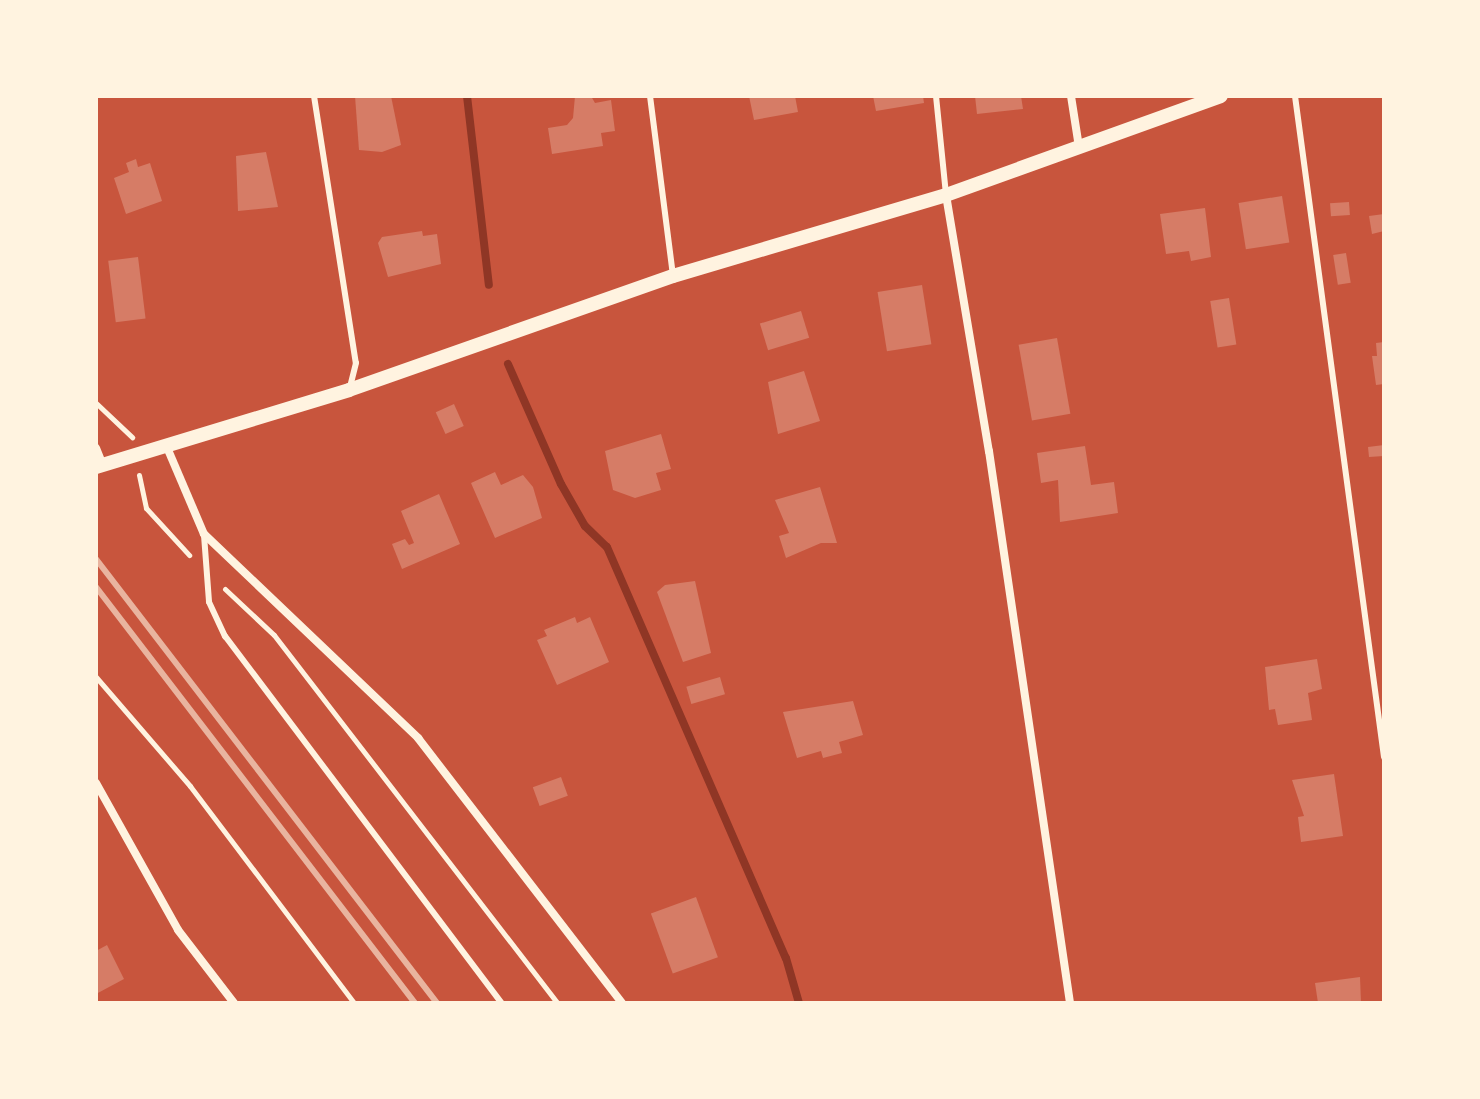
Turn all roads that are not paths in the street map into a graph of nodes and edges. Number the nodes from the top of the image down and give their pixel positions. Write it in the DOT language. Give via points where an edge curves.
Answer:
graph roads {
  1 [pos="314,96"];
  2 [pos="650,96"];
  3 [pos="936,96"];
  4 [pos="1071,96"];
  5 [pos="1221,96"];
  6 [pos="1295,96"];
  7 [pos="1079,147"];
  8 [pos="946,195"];
  9 [pos="673,276"];
  10 [pos="349,390"];
  11 [pos="166,445"];
  12 [pos="96,448"];
  13 [pos="100,466"];
  14 [pos="204,534"];
  15 [pos="1384,757"];
  16 [pos="96,783"];
  17 [pos="234,1003"];
  18 [pos="502,1003"];
  19 [pos="622,1003"];
  20 [pos="1070,1003"];
  1 -- 10 [label="lane" via="356,363"];
  2 -- 9 [label="lane"];
  3 -- 8 [label="lane"];
  4 -- 7 [label="street"];
  5 -- 7 [label="street"];
  6 -- 15 [label="lane"];
  7 -- 8 [label="street"];
  8 -- 9 [label="street"];
  8 -- 20 [label="street"];
  9 -- 10 [label="street"];
  10 -- 11 [label="street"];
  11 -- 13 [label="street"];
  11 -- 14 [label="street"];
  12 -- 13 [label="street"];
  14 -- 18 [label="lane" via="209,602 225,636"];
  14 -- 19 [label="street" via="424,744"];
  16 -- 17 [label="street" via="178,930"];
}
